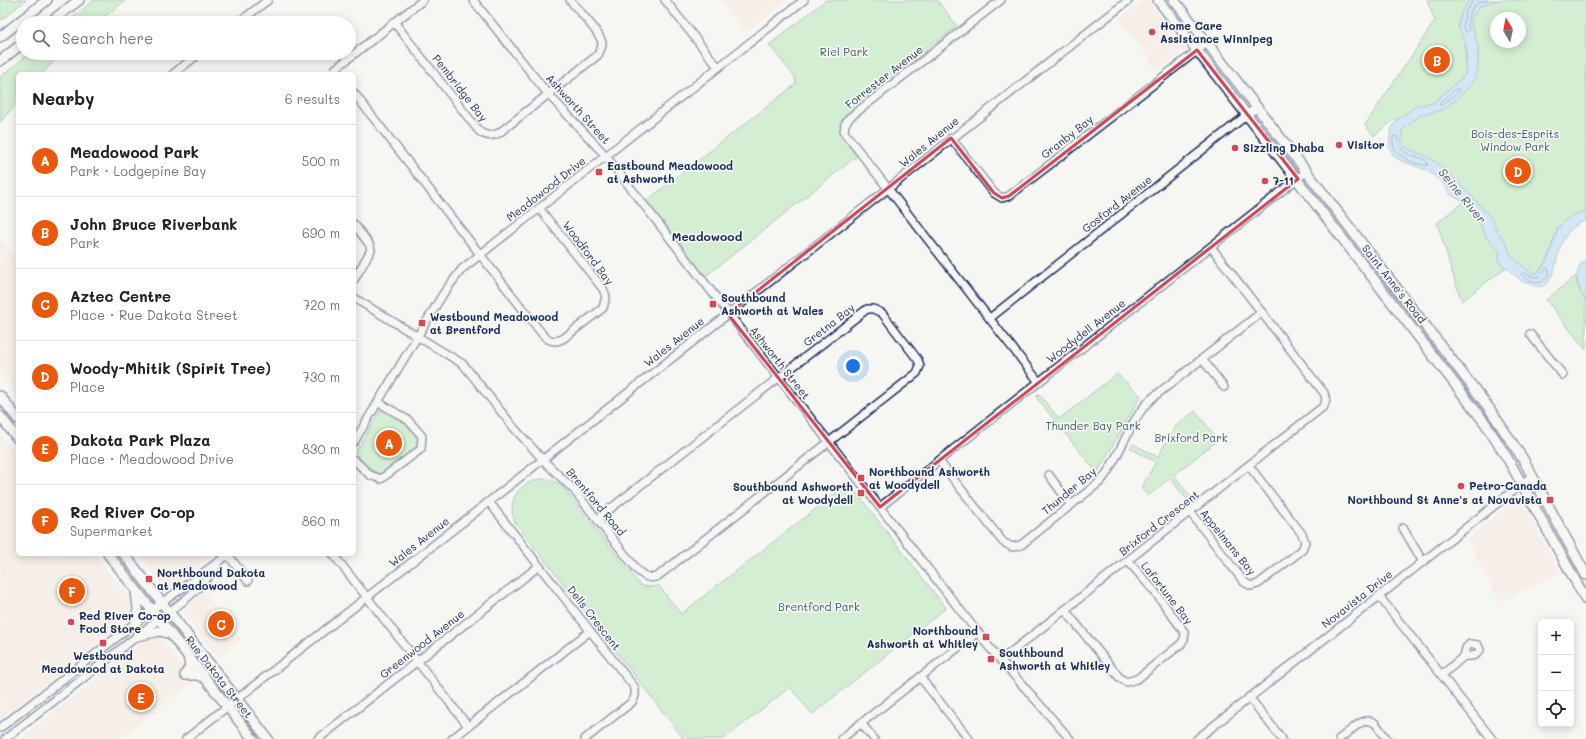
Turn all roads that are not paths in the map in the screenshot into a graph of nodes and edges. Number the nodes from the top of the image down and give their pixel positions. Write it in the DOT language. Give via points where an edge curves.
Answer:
graph roads {
  1 [pos="47,0"];
  2 [pos="79,0"];
  3 [pos="268,0"];
  4 [pos="423,0"];
  5 [pos="473,0"];
  6 [pos="570,0"];
  7 [pos="666,0"];
  8 [pos="804,0"];
  9 [pos="1001,0"];
  10 [pos="1129,0"];
  11 [pos="1158,0"];
  12 [pos="1174,0"];
  13 [pos="27,16"];
  14 [pos="58,16"];
  15 [pos="247,16"];
  16 [pos="394,22"];
  17 [pos="16,24"];
  18 [pos="0,37"];
  19 [pos="1205,41"];
  20 [pos="1196,48"];
  21 [pos="16,49"];
  22 [pos="356,55"];
  23 [pos="191,60"];
  24 [pos="350,60"];
  25 [pos="0,62"];
  26 [pos="718,68"];
  27 [pos="337,71"];
  28 [pos="175,72"];
  29 [pos="548,94"];
  30 [pos="356,96"];
  31 [pos="1257,107"];
  32 [pos="1248,115"];
  33 [pos="951,138"];
  34 [pos="605,156"];
  35 [pos="1307,171"];
  36 [pos="1298,179"];
  37 [pos="889,188"];
  38 [pos="539,208"];
  39 [pos="356,227"];
  40 [pos="1211,247"];
  41 [pos="480,254"];
  42 [pos="356,276"];
  43 [pos="356,299"];
  44 [pos="1262,312"];
  45 [pos="728,314"];
  46 [pos="990,318"];
  47 [pos="1530,334"];
  48 [pos="418,336"];
  49 [pos="1202,359"];
  50 [pos="1563,375"];
  51 [pos="779,378"];
  52 [pos="1039,382"];
  53 [pos="1224,387"];
  54 [pos="0,396"];
  55 [pos="378,402"];
  56 [pos="0,416"];
  57 [pos="16,416"];
  58 [pos="16,436"];
  59 [pos="356,439"];
  60 [pos="829,442"];
  61 [pos="542,460"];
  62 [pos="938,461"];
  63 [pos="356,462"];
  64 [pos="1249,466"];
  65 [pos="1048,475"];
  66 [pos="1532,476"];
  67 [pos="1522,484"];
  68 [pos="489,502"];
  69 [pos="1071,505"];
  70 [pos="880,507"];
  71 [pos="1190,512"];
  72 [pos="597,519"];
  73 [pos="1545,525"];
  74 [pos="1559,525"];
  75 [pos="1403,528"];
  76 [pos="110,556"];
  77 [pos="126,556"];
  78 [pos="227,556"];
  79 [pos="229,556"];
  80 [pos="335,556"];
  81 [pos="1128,561"];
  82 [pos="1423,562"];
  83 [pos="218,563"];
  84 [pos="540,566"];
  85 [pos="1586,575"];
  86 [pos="248,581"];
  87 [pos="136,589"];
  88 [pos="1379,596"];
  89 [pos="367,597"];
  90 [pos="1586,600"];
  91 [pos="162,603"];
  92 [pos="152,610"];
  93 [pos="1065,610"];
  94 [pos="169,612"];
  95 [pos="159,619"];
  96 [pos="136,623"];
  97 [pos="590,631"];
  98 [pos="978,632"];
  99 [pos="171,634"];
  100 [pos="137,636"];
  101 [pos="188,656"];
  102 [pos="1464,656"];
  103 [pos="1001,660"];
  104 [pos="417,662"];
  105 [pos="1442,676"];
  106 [pos="920,677"];
  107 [pos="205,678"];
  108 [pos="1249,697"];
  109 [pos="232,702"];
  110 [pos="861,723"];
  111 [pos="468,726"];
  112 [pos="0,728"];
  113 [pos="4,739"];
  114 [pos="186,739"];
  115 [pos="253,739"];
  116 [pos="268,739"];
  117 [pos="318,739"];
  118 [pos="452,739"];
  119 [pos="585,739"];
  120 [pos="841,739"];
  121 [pos="874,739"];
  122 [pos="969,739"];
  123 [pos="1070,739"];
  124 [pos="1196,739"];
  125 [pos="1282,739"];
  126 [pos="1339,739"];
  127 [pos="1387,739"];
  128 [pos="1492,739"];
  1 -- 13 [label="main road"];
  2 -- 14 [label="main road"];
  3 -- 15 [label="street"];
  4 -- 16 [label="street"];
  5 -- 29 [label="street, Ashworth Street"];
  6 -- 29 [label="street, Pembridge Bay" via="598,36 602,47 598,55"];
  7 -- 26 [label="street"];
  8 -- 26 [label="street, Meadowood Drive"];
  9 -- 37 [label="street, Forrester Avenue" via="849,118 845,124 846,135"];
  10 -- 33 [label="street, Wales Avenue"];
  11 -- 20 [label="main road, Saint Anne's Road"];
  12 -- 19 [label="main road, Saint Anne's Road"];
  16 -- 22 [label="street"];
  16 -- 29 [label="street, Pembridge Bay" via="483,134 496,134"];
  17 -- 18 [label="main road"];
  19 -- 20 [label="main road"];
  19 -- 31 [label="main road, Saint Anne's Road"];
  20 -- 32 [label="main road, Saint Anne's Road"];
  20 -- 33 [label="street, Granby Bay" via="1009,196 1002,198 996,195"];
  21 -- 25 [label="main road"];
  23 -- 28 [label="street"];
  24 -- 27 [label="street"];
  26 -- 34 [label="street, Meadowood Drive"];
  29 -- 34 [label="street, Ashworth Street"];
  30 -- 41 [label="street"];
  31 -- 32 [label="street, Gosford Avenue"];
  31 -- 35 [label="main road, Saint Anne's Road"];
  32 -- 36 [label="main road, Saint Anne's Road"];
  32 -- 46 [label="street, Gosford Avenue"];
  33 -- 37 [label="street, Wales Avenue"];
  34 -- 38 [label="street, Meadowood Drive"];
  34 -- 45 [label="street, Ashworth Street"];
  35 -- 36 [label="street, Woodydell Avenue"];
  35 -- 66 [label="main road, Saint Anne's Road" via="1478,393"];
  36 -- 40 [label="street, Woodydell Avenue"];
  36 -- 67 [label="main road, Saint Anne's Road" via="1471,403"];
  37 -- 45 [label="street, Wales Avenue"];
  37 -- 46 [label="street"];
  38 -- 41 [label="street, Meadowood Drive"];
  38 -- 41 [label="street, Woodford Bay" via="603,289 606,296 603,308 564,338 553,341 546,338"];
  39 -- 42 [label="street" via="371,250"];
  40 -- 44 [label="street"];
  40 -- 52 [label="street, Woodydell Avenue"];
  41 -- 48 [label="street, Meadowood Drive" via="451,282"];
  43 -- 48 [label="street, Brentford Road"];
  44 -- 49 [label="street, Thunder Bay"];
  44 -- 64 [label="street, Brixford Crescent" via="1326,399 1322,408"];
  45 -- 51 [label="street, Ashworth Street"];
  45 -- 61 [label="street, Wales Avenue"];
  46 -- 52 [label="street"];
  47 -- 50 [label="street"];
  48 -- 55 [label="street, Meadowood Drive"];
  48 -- 61 [label="street, Brentford Road" via="463,364"];
  49 -- 53 [label="street"];
  49 -- 69 [label="street, Thunder Bay" via="1146,404 1104,477"];
  51 -- 60 [label="street, Ashworth Street"];
  51 -- 60 [label="street, Gretna Bay" via="868,309 882,313 900,336 918,360 920,366 917,373"];
  51 -- 72 [label="street"];
  52 -- 62 [label="street, Woodydell Avenue"];
  54 -- 57 [label="main road"];
  55 -- 59 [label="street, Meadowood Drive"];
  55 -- 63 [label="street" via="411,423 422,436 421,449 381,479 370,475"];
  56 -- 58 [label="main road"];
  60 -- 70 [label="street, Ashworth Street"];
  60 -- 72 [label="street, Brentford Road" via="655,578 645,577 638,571"];
  61 -- 68 [label="street, Wales Avenue"];
  61 -- 72 [label="street, Brentford Road" via="567,482"];
  62 -- 69 [label="street, Thunder Bay" via="1000,538 1012,547 1020,545"];
  62 -- 70 [label="street, Woodydell Avenue"];
  64 -- 71 [label="street, Brixford Crescent"];
  64 -- 71 [label="street, Appelmans Bay" via="1302,534 1305,542 1302,550 1258,584 1251,586 1244,582"];
  65 -- 69 [label="street"];
  66 -- 67 [label="street, Novavista Drive"];
  66 -- 74 [label="main road, Saint Anne's Road"];
  67 -- 73 [label="main road, Saint Anne's Road"];
  67 -- 82 [label="street, Novavista Drive"];
  68 -- 84 [label="street, Dells Crescent"];
  68 -- 89 [label="street, Wales Avenue"];
  70 -- 98 [label="street, Ashworth Street"];
  71 -- 81 [label="street, Brixford Crescent"];
  73 -- 74 [label="main road"];
  73 -- 90 [label="main road, Saint Anne's Road"];
  74 -- 85 [label="main road, Saint Anne's Road"];
  75 -- 82 [label="street"];
  76 -- 87 [label="main road, Rue Dakota Street"];
  77 -- 91 [label="main road, Rue Dakota Street"];
  78 -- 83 [label="street"];
  79 -- 86 [label="street"];
  80 -- 89 [label="street"];
  81 -- 93 [label="street, Brixford Crescent"];
  81 -- 93 [label="street, Lafortune Bay" via="1185,633 1181,644 1137,679 1126,682 1119,677"];
  82 -- 88 [label="street, Novavista Drive"];
  83 -- 91 [label="street"];
  83 -- 94 [label="street" via="211,574"];
  84 -- 97 [label="street, Dells Crescent"];
  84 -- 104 [label="street, Greenwood Avenue"];
  87 -- 92 [label="main road, Rue Dakota Street"];
  87 -- 96 [label="main road"];
  88 -- 105 [label="street"];
  88 -- 108 [label="street, Novavista Drive"];
  89 -- 104 [label="street"];
  89 -- 109 [label="street, Wales Avenue"];
  91 -- 92 [label="street"];
  91 -- 94 [label="main road, Rue Dakota Street"];
  92 -- 95 [label="main road, Rue Dakota Street"];
  92 -- 96 [label="street"];
  93 -- 103 [label="street, Brixford Crescent"];
  94 -- 95 [label="street"];
  94 -- 109 [label="main road, Rue Dakota Street"];
  95 -- 99 [label="main road, Rue Dakota Street"];
  95 -- 100 [label="street"];
  96 -- 112 [label="street"];
  97 -- 111 [label="street"];
  97 -- 119 [label="street, Dells Crescent" via="633,685 636,693 632,702"];
  98 -- 103 [label="street, Ashworth Street"];
  98 -- 106 [label="street"];
  99 -- 100 [label="main road" via="160,631"];
  99 -- 101 [label="main road, Rue Dakota Street"];
  100 -- 113 [label="street"];
  101 -- 107 [label="main road, Rue Dakota Street"];
  101 -- 107 [label="main road" via="190,666 185,675"];
  102 -- 105 [label="street"];
  103 -- 123 [label="street, Ashworth Street"];
  104 -- 111 [label="street"];
  104 -- 117 [label="street, Greenwood Avenue"];
  105 -- 128 [label="street"];
  106 -- 110 [label="street"];
  106 -- 122 [label="street"];
  107 -- 109 [label="main road, Rue Dakota Street"];
  108 -- 124 [label="street, Novavista Drive"];
  108 -- 125 [label="street"];
  109 -- 114 [label="street, Wales Avenue"];
  109 -- 115 [label="main road, Rue Dakota Street"];
  109 -- 116 [label="main road, Rue Dakota Street"];
  110 -- 120 [label="street"];
  110 -- 121 [label="street"];
  111 -- 118 [label="street"];
  126 -- 127 [label="street" via="1368,720 1376,725"];
}
